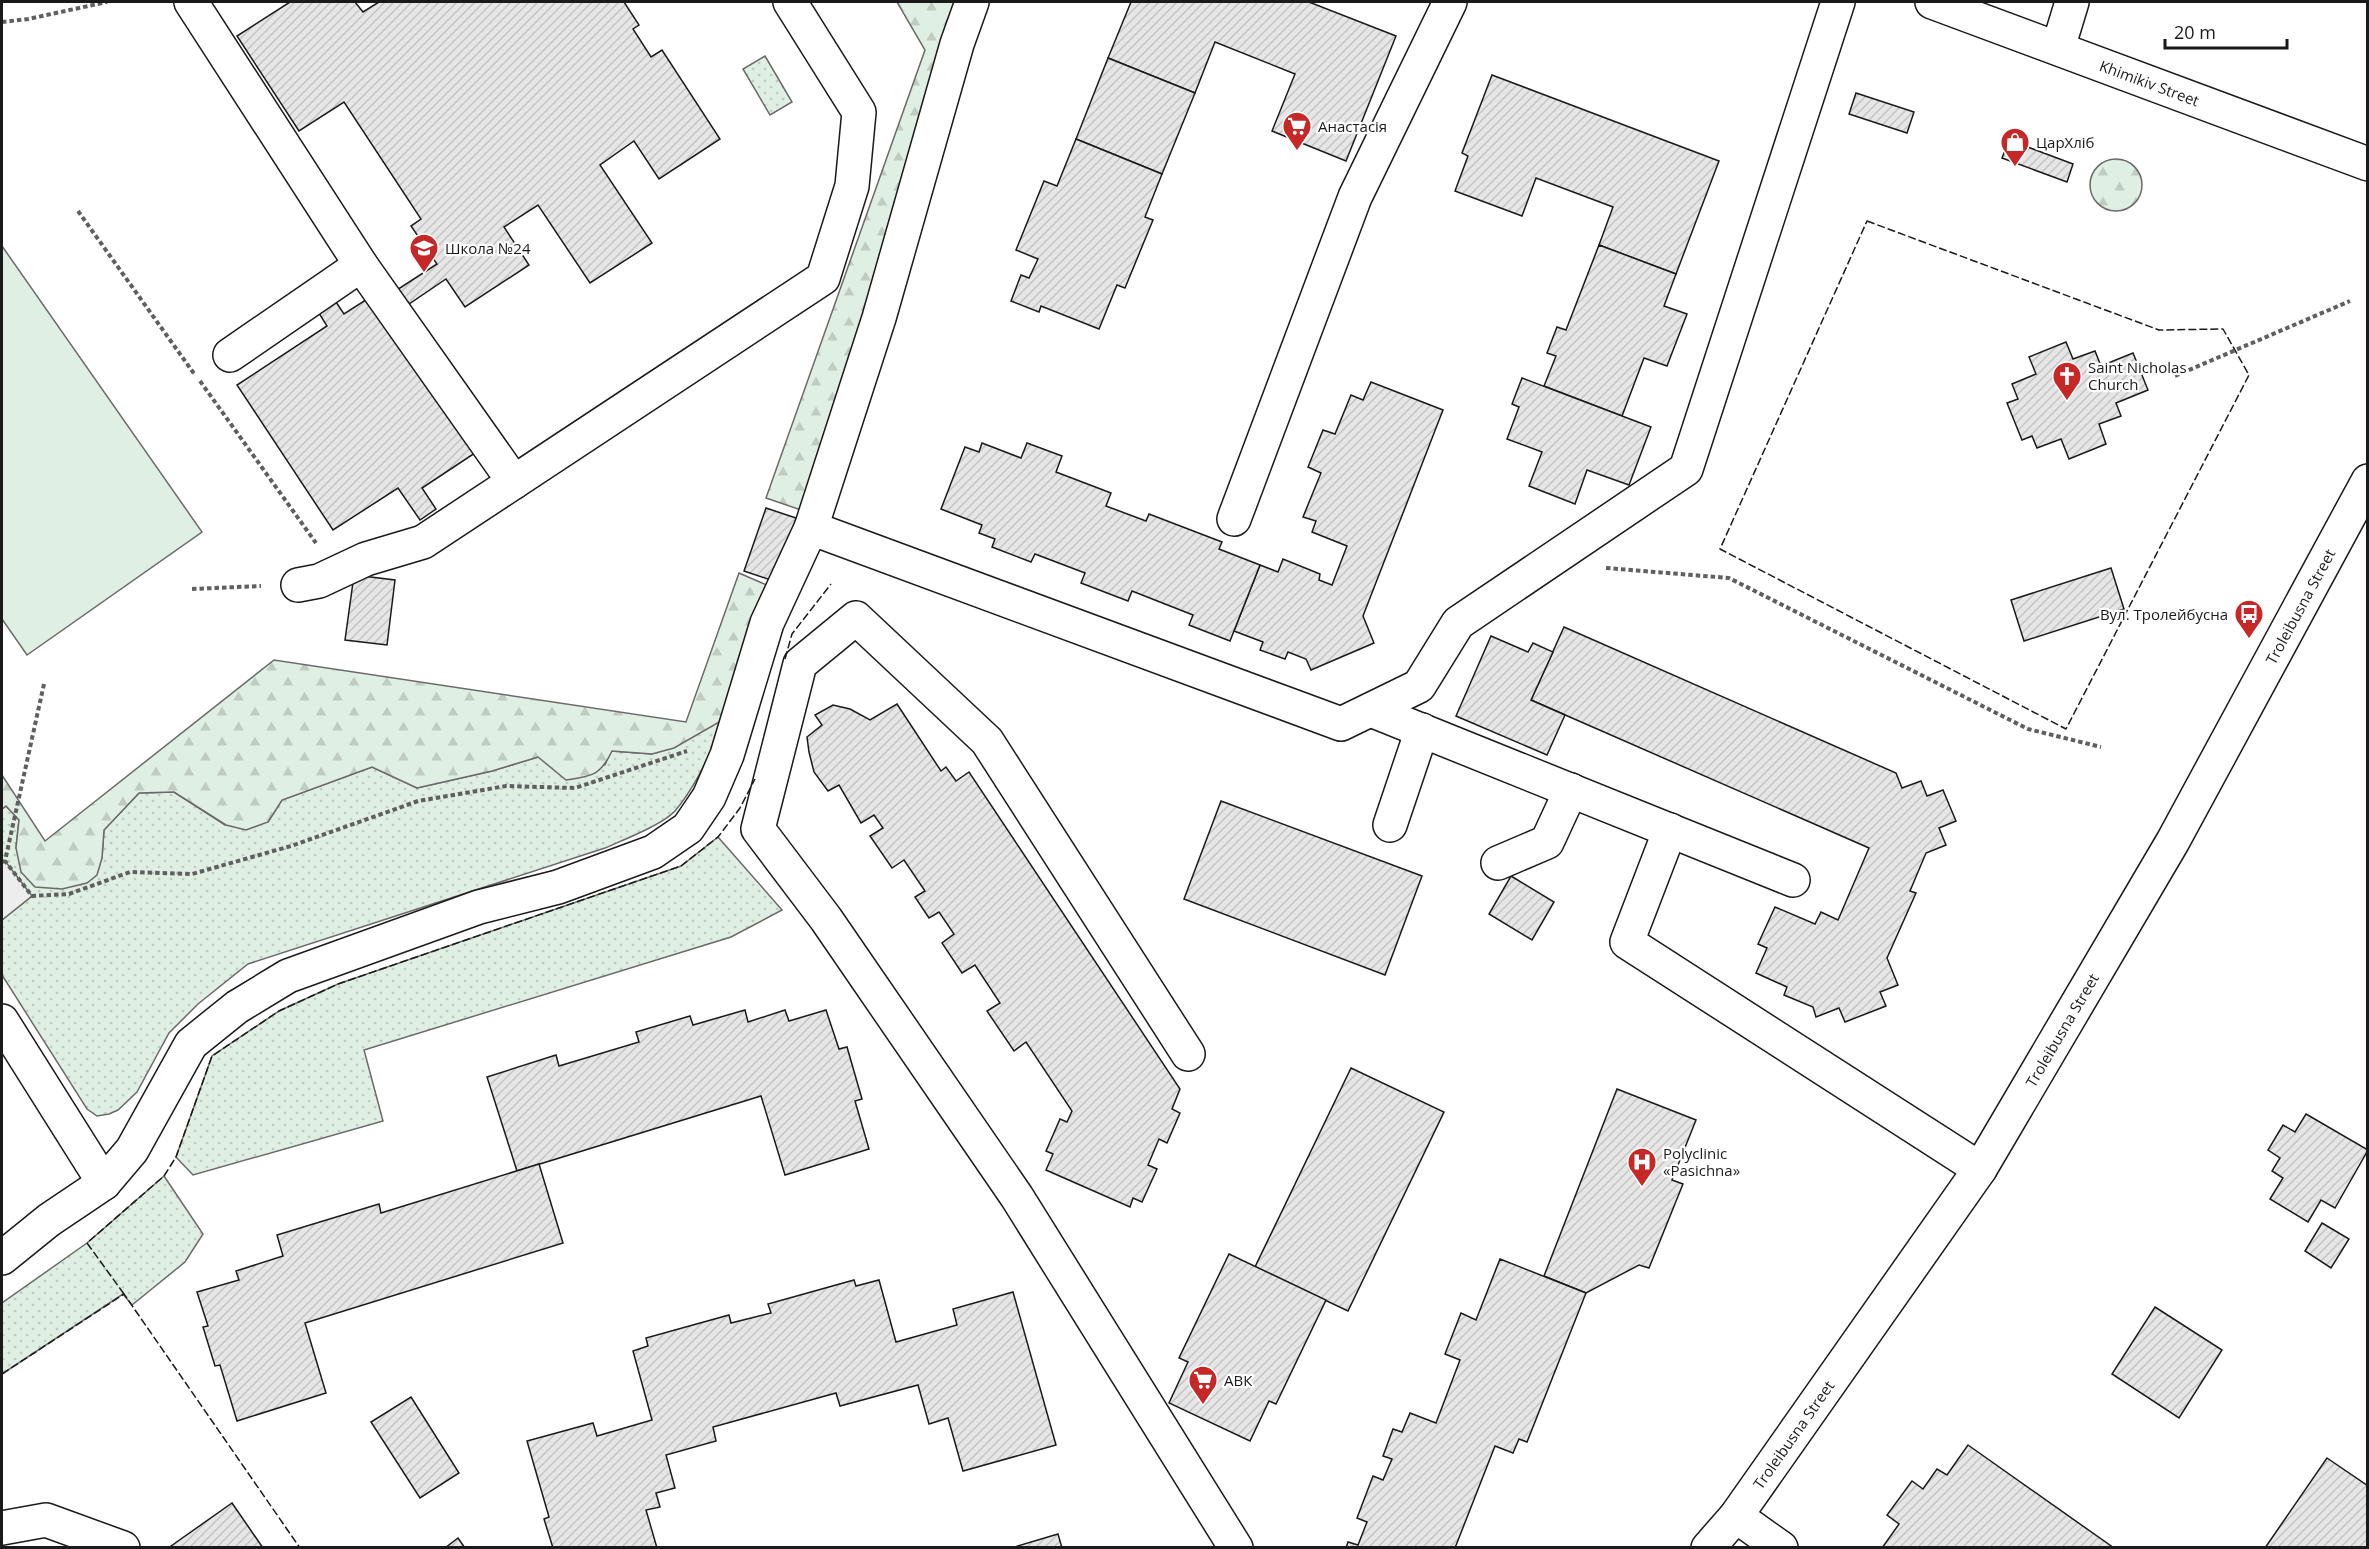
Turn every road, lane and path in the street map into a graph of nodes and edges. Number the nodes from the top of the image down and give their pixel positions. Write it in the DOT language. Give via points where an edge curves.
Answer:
graph roads {
  1 [pos="107,2"];
  2 [pos="191,2"];
  3 [pos="790,2"];
  4 [pos="972,2"];
  5 [pos="1450,2"];
  6 [pos="1838,2"];
  7 [pos="1932,2"];
  8 [pos="2072,2"];
  9 [pos="2,22"];
  10 [pos="2058,48"];
  11 [pos="2367,164"];
  12 [pos="78,211"];
  13 [pos="361,265"];
  14 [pos="2350,301"];
  15 [pos="230,355"];
  16 [pos="2175,376"];
  17 [pos="2367,481"];
  18 [pos="514,482"];
  19 [pos="1234,519"];
  20 [pos="812,528"];
  21 [pos="1564,552"];
  22 [pos="337,573"];
  23 [pos="298,585"];
  24 [pos="192,589"];
  25 [pos="44,684"];
  26 [pos="1371,710"];
  27 [pos="1422,730"];
  28 [pos="733,736"];
  29 [pos="2101,747"];
  30 [pos="1571,790"];
  31 [pos="1390,825"];
  32 [pos="1670,830"];
  33 [pos="1498,863"];
  34 [pos="1793,880"];
  35 [pos="2,1021"];
  36 [pos="1188,1054"];
  37 [pos="1980,1169"];
  38 [pos="104,1183"];
  39 [pos="2,1258"];
  40 [pos="1736,1516"];
  41 [pos="2,1528"];
  42 [pos="123,1548"];
  43 [pos="1236,1548"];
  44 [pos="1708,1548"];
  45 [pos="1781,1548"];
  1 -- 9 [label="path"];
  2 -- 13 [label="street"];
  3 -- 18 [label="street" via="859,112 852,186 823,278"];
  4 -- 20 [label="street"];
  5 -- 19 [label="street" via="1355,197"];
  6 -- 21 [label="street" via="1686,469"];
  7 -- 10 [label="street, Khimikiv Street"];
  8 -- 10 [label="street"];
  10 -- 11 [label="street, Khimikiv Street"];
  12 -- 22 [label="path"];
  13 -- 15 [label="street"];
  13 -- 18 [label="street"];
  14 -- 16 [label="path"];
  17 -- 37 [label="street, Troleibusna Street" via="2173,841"];
  18 -- 22 [label="street" via="423,542 366,559"];
  20 -- 26 [label="street" via="1341,724"];
  20 -- 28 [label="street" via="766,623"];
  21 -- 26 [label="street" via="1458,623 1419,686"];
  21 -- 29 [label="path" via="1609,570 1729,578 2028,729"];
  22 -- 23 [label="street"];
  23 -- 24 [label="path"];
  25 -- 28 [label="path" via="4,861 32,896 69,894 130,872 192,874 291,846 418,801 506,786 575,788"];
  26 -- 27 [label="street"];
  27 -- 30 [label="street"];
  27 -- 31 [label="street"];
  28 -- 38 [label="street" via="709,798 688,828 653,852 558,887 479,907 298,972 237,1007 191,1044 132,1150"];
  30 -- 32 [label="street"];
  30 -- 33 [label="street" via="1547,842"];
  32 -- 34 [label="street"];
  32 -- 37 [label="street" via="1627,942"];
  35 -- 38 [label="street"];
  36 -- 43 [label="street" via="987,741 856,618 800,664 758,829 1017,1197"];
  37 -- 40 [label="street, Troleibusna Street"];
  38 -- 39 [label="street"];
  40 -- 44 [label="street, Troleibusna Street"];
  40 -- 45 [label="street"];
  41 -- 42 [label="street" via="46,1520"];
}
